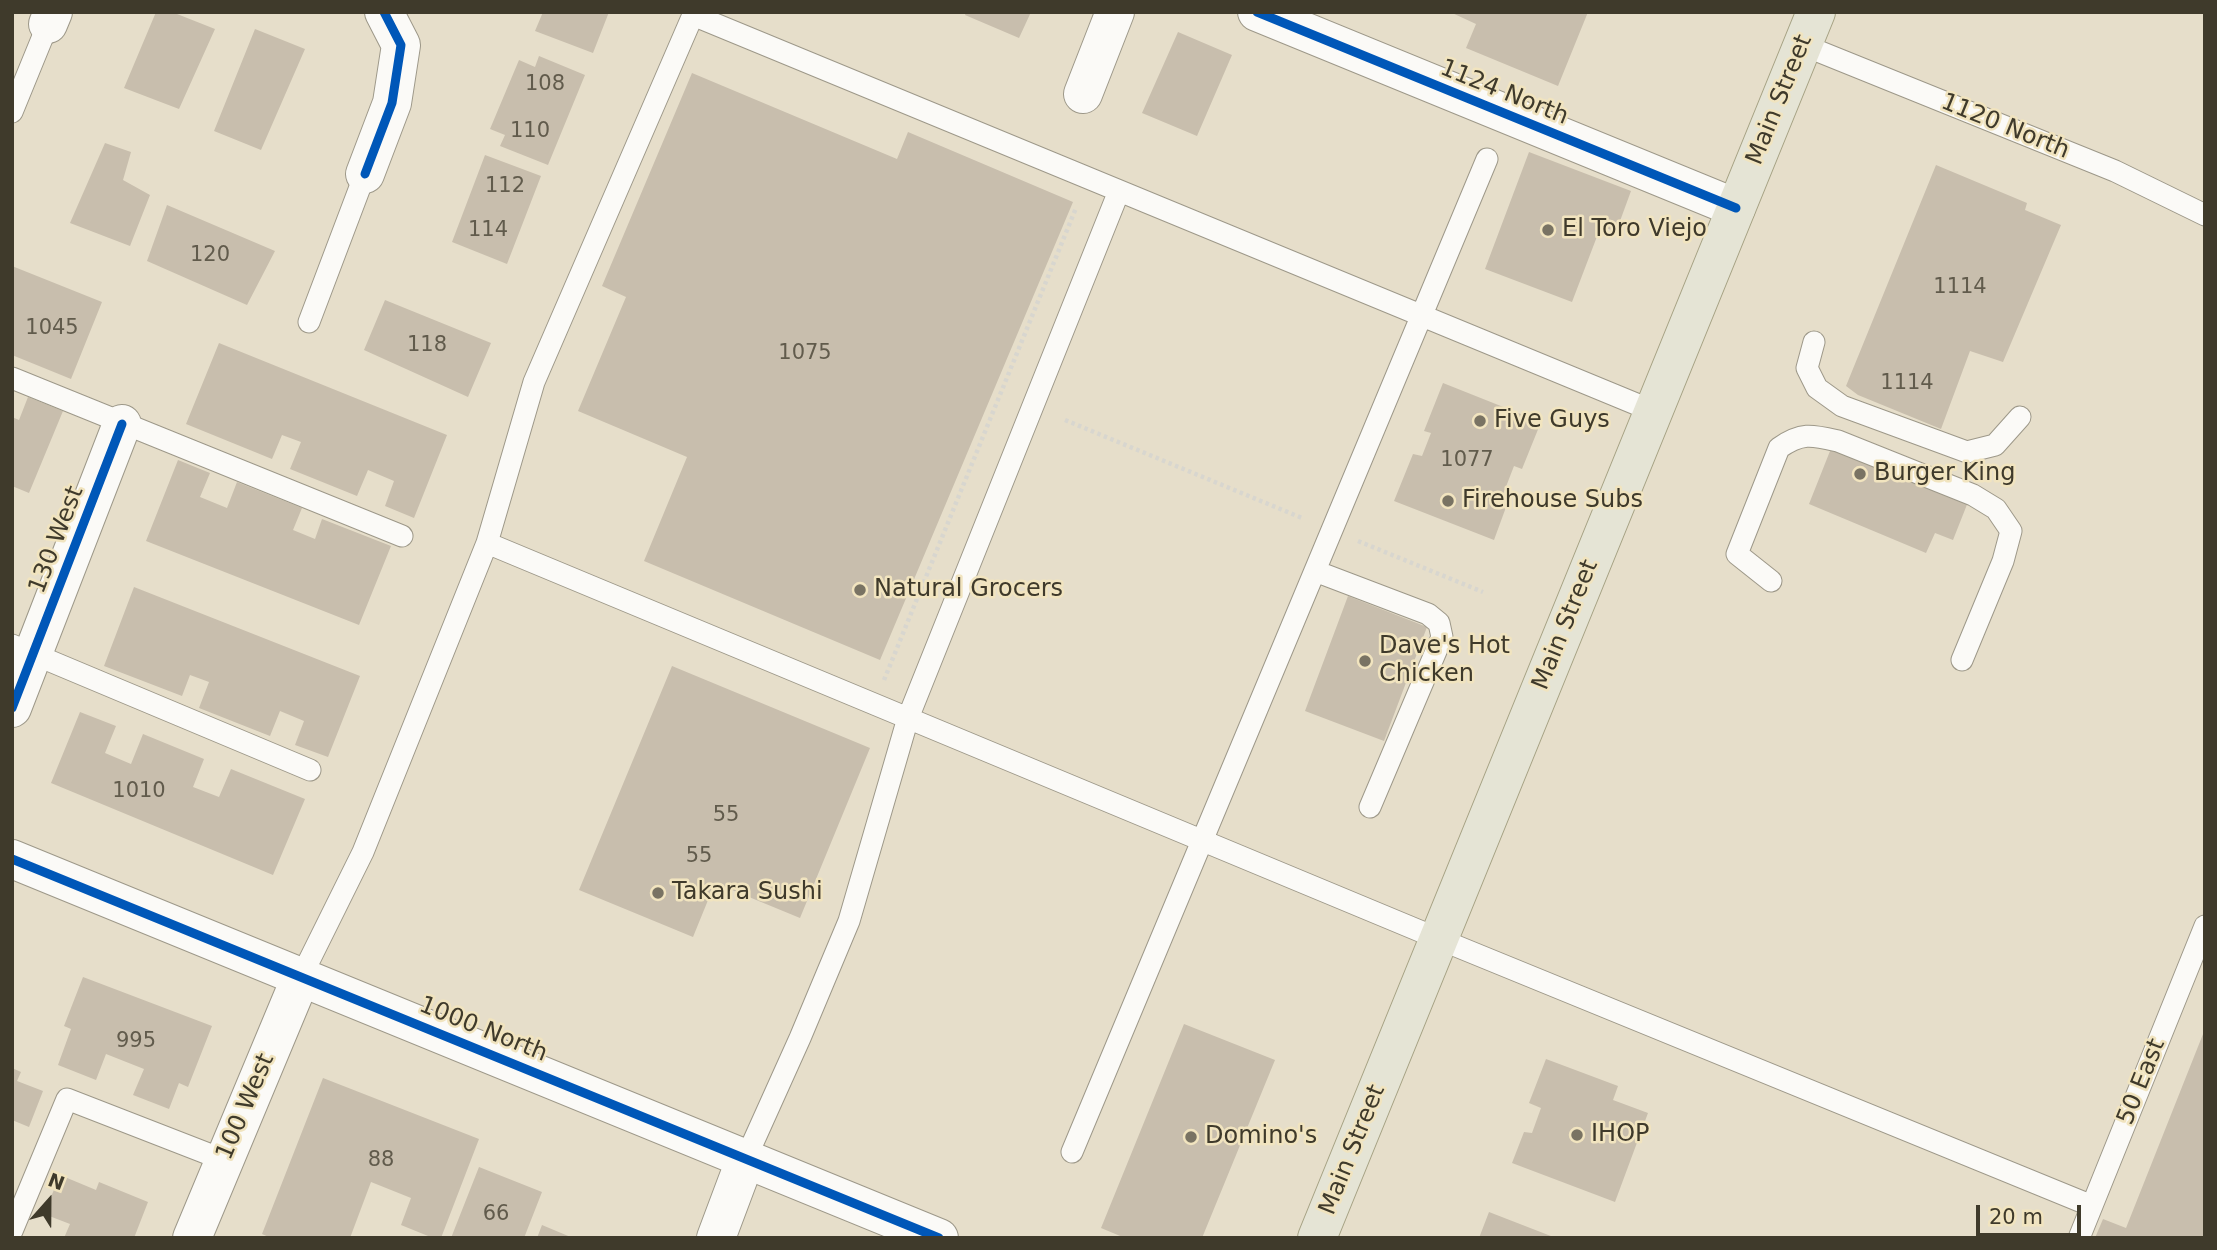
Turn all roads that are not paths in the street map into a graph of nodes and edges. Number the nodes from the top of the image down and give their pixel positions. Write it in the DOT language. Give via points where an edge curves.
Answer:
graph roads {
  1 [pos="384,12"];
  2 [pos="1115,12"];
  3 [pos="1258,12"];
  4 [pos="51,18"];
  5 [pos="1809,29"];
  6 [pos="1083,94"];
  7 [pos="12,113"];
  8 [pos="1487,159"];
  9 [pos="365,174"];
  10 [pos="1119,191"];
  11 [pos="1736,208"];
  12 [pos="2205,215"];
  13 [pos="1422,316"];
  14 [pos="309,322"];
  15 [pos="1814,342"];
  16 [pos="12,378"];
  17 [pos="1653,411"];
  18 [pos="2020,417"];
  19 [pos="122,424"];
  20 [pos="402,536"];
  21 [pos="487,542"];
  22 [pos="1315,570"];
  23 [pos="1771,581"];
  24 [pos="23,650"];
  25 [pos="1962,660"];
  26 [pos="12,708"];
  27 [pos="908,718"];
  28 [pos="310,770"];
  29 [pos="1370,807"];
  30 [pos="1202,841"];
  31 [pos="12,859"];
  32 [pos="2205,926"];
  33 [pos="1439,939"];
  34 [pos="301,977"];
  35 [pos="1072,1152"];
  36 [pos="746,1158"];
  37 [pos="224,1160"];
  38 [pos="2092,1206"];
  39 [pos="12,1231"];
  40 [pos="192,1238"];
  41 [pos="716,1238"];
  42 [pos="939,1238"];
  43 [pos="1317,1238"];
  44 [pos="2079,1238"];
  1 -- 9 [label="street" via="401,45 392,103"];
  2 -- 6 [label="street"];
  3 -- 11 [label="street, 1124 North"];
  4 -- 7 [label="lane"];
  5 -- 11 [label="main road, Main Street"];
  5 -- 12 [label="lane, 1120 North"];
  8 -- 13 [label="lane"];
  9 -- 14 [label="lane"];
  10 -- 13 [label="lane"];
  10 -- 21 [label="lane" via="693,15 534,382"];
  10 -- 27 [label="lane"];
  11 -- 17 [label="main road, Main Street"];
  13 -- 17 [label="lane"];
  13 -- 22 [label="lane"];
  15 -- 18 [label="lane" via="1807,368 1817,388 1842,406 1967,452 1995,445"];
  16 -- 19 [label="lane"];
  17 -- 33 [label="main road, Main Street"];
  19 -- 20 [label="lane"];
  19 -- 24 [label="street, 130 West"];
  21 -- 27 [label="lane"];
  21 -- 34 [label="lane" via="363,852"];
  22 -- 29 [label="lane" via="1428,614 1439,623 1442,637"];
  22 -- 30 [label="lane"];
  23 -- 25 [label="lane" via="1737,554 1779,448 1794,438 1838,441 1973,495 1996,509 2011,531"];
  24 -- 26 [label="street, 130 West"];
  24 -- 28 [label="lane"];
  27 -- 30 [label="lane"];
  27 -- 36 [label="lane" via="849,921"];
  30 -- 33 [label="lane"];
  30 -- 35 [label="lane"];
  31 -- 34 [label="street, 1000 North"];
  32 -- 38 [label="lane, 50 East"];
  33 -- 38 [label="lane"];
  33 -- 43 [label="main road, Main Street"];
  34 -- 36 [label="street, 1000 North"];
  34 -- 37 [label="street, 100 West"];
  36 -- 41 [label="street"];
  36 -- 42 [label="street, 1000 North"];
  37 -- 39 [label="lane" via="67,1099"];
  37 -- 40 [label="street, 100 West"];
  38 -- 44 [label="lane, 50 East"];
}
